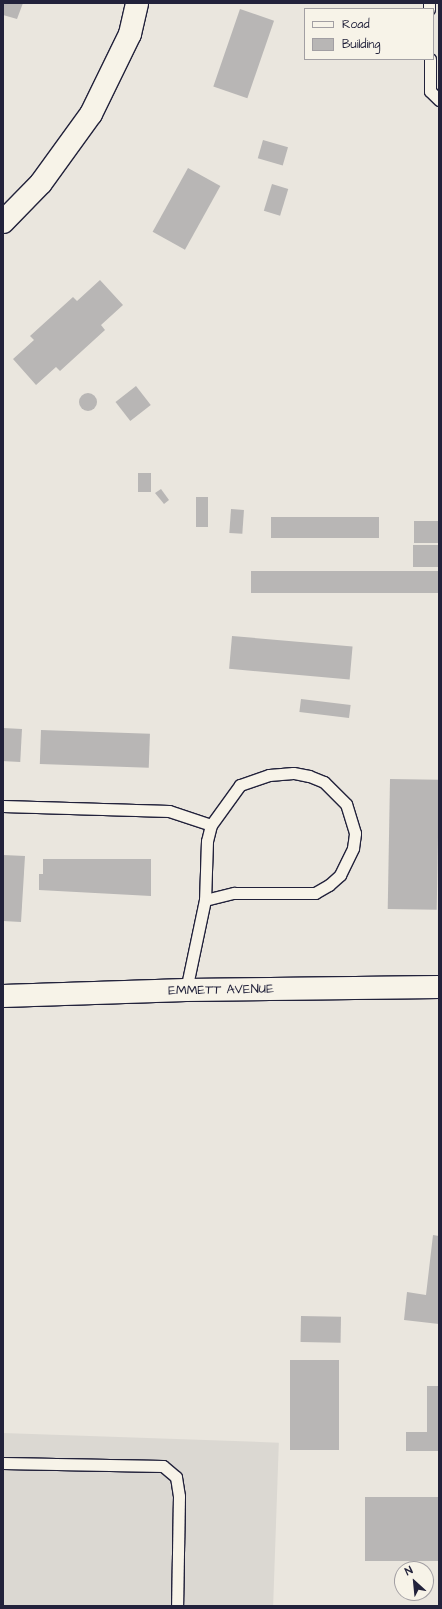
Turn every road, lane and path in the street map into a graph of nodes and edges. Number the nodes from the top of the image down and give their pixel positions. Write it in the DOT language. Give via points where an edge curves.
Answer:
graph roads {
  1 [pos="137,3"];
  2 [pos="430,60"];
  3 [pos="438,100"];
  4 [pos="3,222"];
  5 [pos="3,806"];
  6 [pos="211,824"];
  7 [pos="205,900"];
  8 [pos="439,987"];
  9 [pos="186,990"];
  10 [pos="3,996"];
  11 [pos="3,1464"];
  12 [pos="178,1606"];
  1 -- 4 [label="street" via="130,34 91,114 41,183"];
  2 -- 3 [label="lane" via="430,91"];
  5 -- 6 [label="lane" via="168,811"];
  6 -- 7 [label="lane" via="207,841"];
  6 -- 7 [label="lane" via="240,785 269,775 293,773 324,782 336,792 346,804 355,833 348,862 340,875 315,893 234,893"];
  7 -- 9 [label="lane"];
  8 -- 9 [label="street, EMMETT AVENUE"];
  9 -- 10 [label="street, EMMETT AVENUE"];
  11 -- 12 [label="lane" via="163,1466 176,1477 179,1496"];
}
